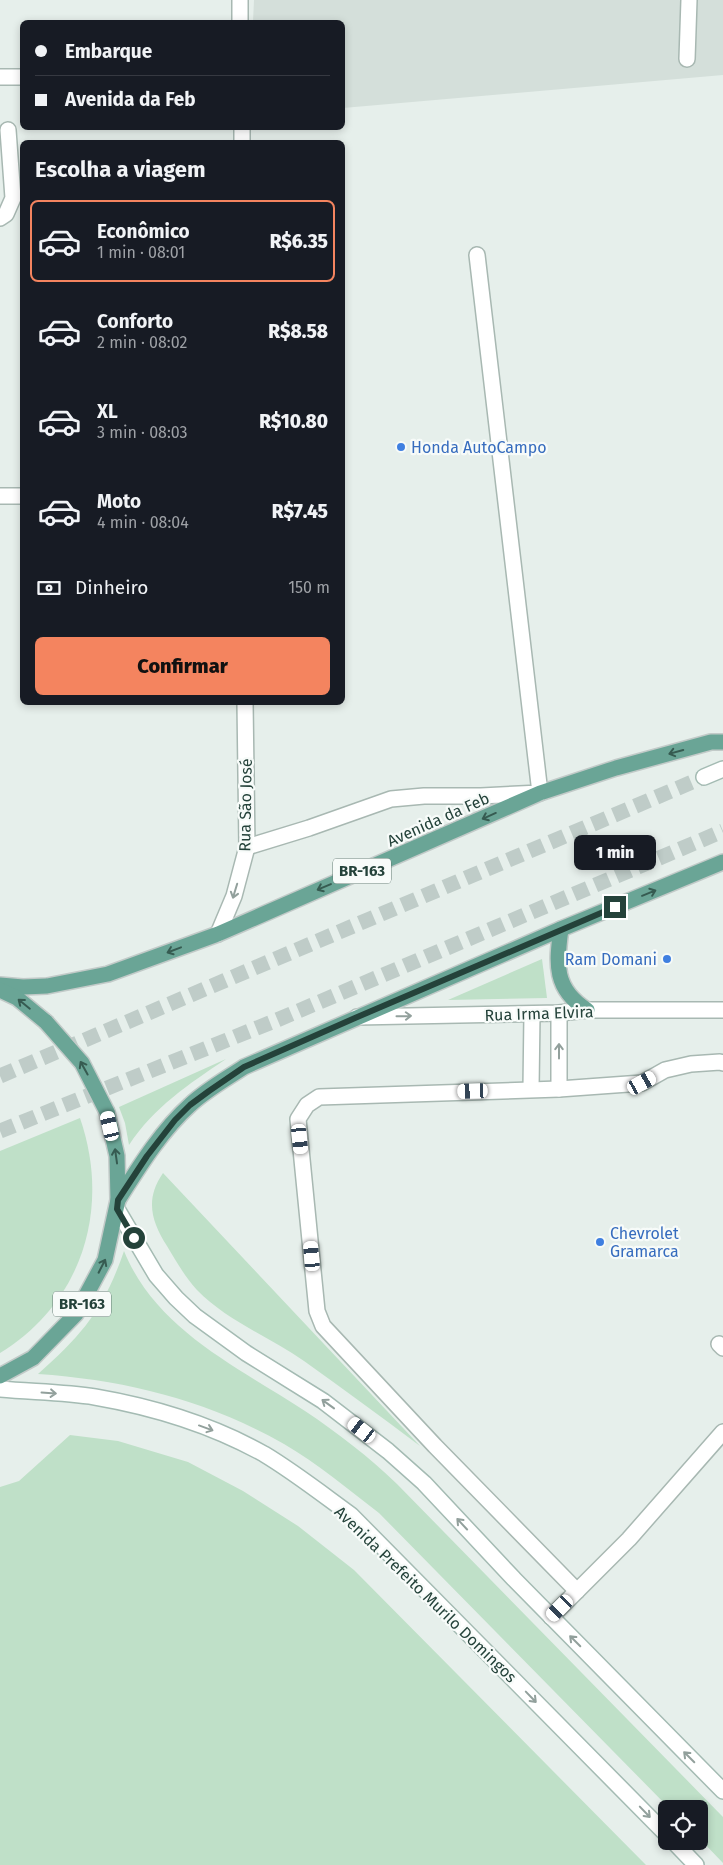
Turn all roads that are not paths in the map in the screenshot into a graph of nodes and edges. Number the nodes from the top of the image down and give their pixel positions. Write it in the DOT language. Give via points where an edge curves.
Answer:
graph roads {
  1 [pos="240,0"];
  2 [pos="689,0"];
  3 [pos="240,20"];
  4 [pos="687,59"];
  5 [pos="0,77"];
  6 [pos="20,77"];
  7 [pos="8,130"];
  8 [pos="0,218"];
  9 [pos="478,255"];
  10 [pos="0,496"];
  11 [pos="20,496"];
  12 [pos="245,705"];
  13 [pos="723,742"];
  14 [pos="723,769"];
  15 [pos="704,777"];
  16 [pos="540,793"];
  17 [pos="247,847"];
  18 [pos="723,862"];
  19 [pos="561,930"];
  20 [pos="218,934"];
  21 [pos="0,985"];
  22 [pos="0,990"];
  23 [pos="587,1010"];
  24 [pos="723,1010"];
  25 [pos="532,1014"];
  26 [pos="559,1014"];
  27 [pos="355,1018"];
  28 [pos="723,1063"];
  29 [pos="531,1088"];
  30 [pos="559,1089"];
  31 [pos="118,1205"];
  32 [pos="0,1376"];
  33 [pos="0,1389"];
  34 [pos="723,1432"];
  35 [pos="577,1591"];
  36 [pos="551,1617"];
  37 [pos="723,1791"];
  38 [pos="658,1826"];
  39 [pos="682,1850"];
  40 [pos="696,1865"];
  1 -- 3 [label="main road"];
  2 -- 4 [label="main road"];
  5 -- 6 [label="main road"];
  7 -- 8 [label="main road" via="13,198 6,214"];
  9 -- 16 [label="main road"];
  10 -- 11 [label="main road"];
  12 -- 17 [label="main road, Rua São José"];
  13 -- 16 [label="main road, Avenida da Feb / BR-163, one-way" via="711,742 616,768"];
  14 -- 15 [label="main road"];
  16 -- 17 [label="main road" via="391,799"];
  16 -- 20 [label="main road, Avenida da Feb / BR-163, one-way"];
  17 -- 20 [label="main road, Rua São José, one-way" via="234,896"];
  19 -- 18 [label="main road, BR-163, one-way"];
  19 -- 23 [label="main road" via="557,965 561,983 570,996"];
  19 -- 27 [label="main road, BR-163"];
  20 -- 21 [label="main road, Avenida da Feb / BR-163, one-way" via="108,974 47,986"];
  31 -- 22 [label="main road, one-way, bridge" via="117,1156 107,1112 82,1063 46,1022 17,998"];
  23 -- 24 [label="main road, Rua Irma Elvira"];
  23 -- 26 [label="main road, Rua Irma Elvira"];
  25 -- 26 [label="main road, Rua Irma Elvira"];
  27 -- 25 [label="main road, Rua Irma Elvira, one-way"];
  25 -- 29 [label="main road"];
  30 -- 26 [label="main road, one-way"];
  27 -- 31 [label="main road, BR-163" via="244,1067 190,1105 147,1156"];
  28 -- 30 [label="main road" via="691,1064 665,1070 642,1083"];
  29 -- 30 [label="main road"];
  29 -- 35 [label="main road" via="319,1096 307,1105 298,1120 317,1312 323,1326"];
  32 -- 31 [label="main road, BR-163, one-way" via="33,1358 76,1314 105,1260"];
  36 -- 31 [label="main road, one-way" via="424,1483 388,1451 323,1401 218,1334 176,1298 156,1275"];
  33 -- 38 [label="main road, Avenida Prefeito Murilo Domingos, one-way" via="92,1396 172,1415 263,1454 303,1480 351,1516"];
  34 -- 35 [label="main road" via="629,1539"];
  35 -- 36 [label="main road"];
  37 -- 36 [label="main road, one-way"];
  39 -- 40 [label="main road"];
}
